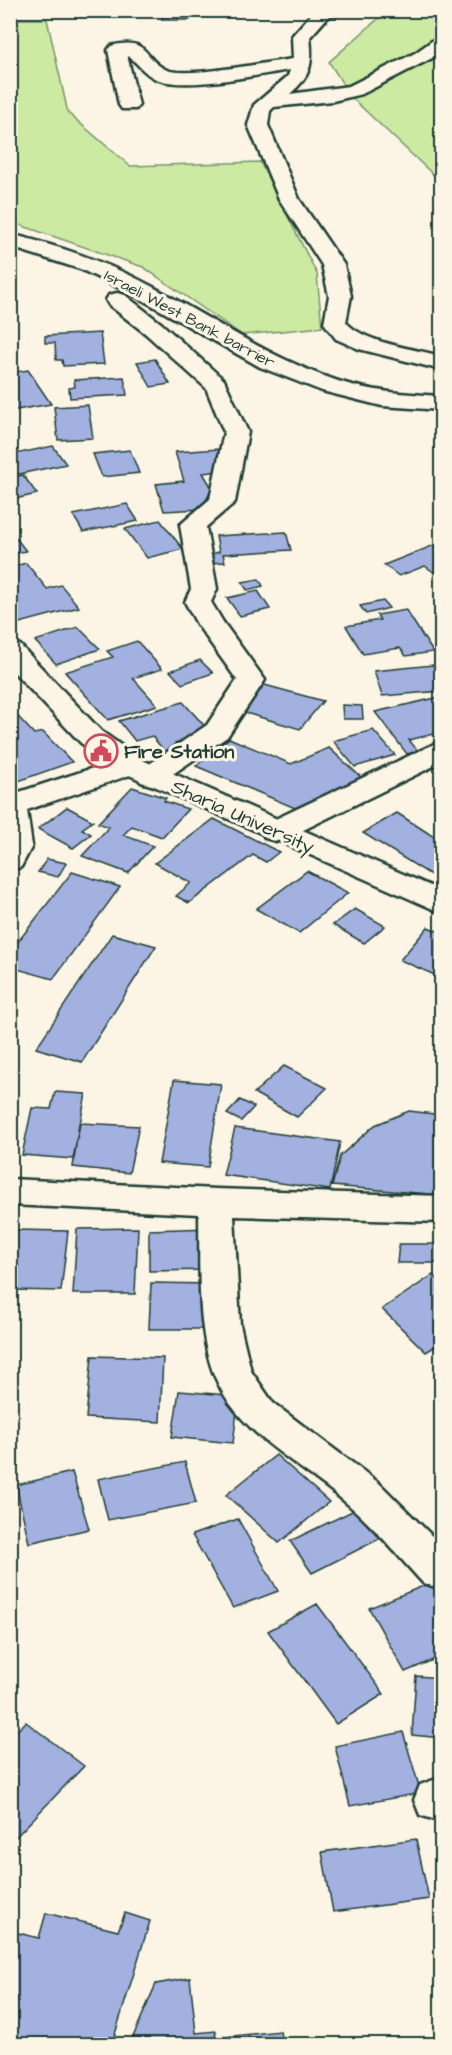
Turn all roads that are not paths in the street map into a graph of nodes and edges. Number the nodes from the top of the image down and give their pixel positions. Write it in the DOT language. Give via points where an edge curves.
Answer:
graph roads {
  1 [pos="329,10"];
  2 [pos="441,42"];
  3 [pos="301,63"];
  4 [pos="271,102"];
  5 [pos="129,105"];
  6 [pos="10,240"];
  7 [pos="117,300"];
  8 [pos="441,363"];
  9 [pos="441,403"];
  10 [pos="14,660"];
  11 [pos="441,751"];
  12 [pos="141,770"];
  13 [pos="12,815"];
  14 [pos="276,831"];
  15 [pos="10,860"];
  16 [pos="441,903"];
  17 [pos="10,1192"];
  18 [pos="216,1202"];
  19 [pos="441,1209"];
  20 [pos="438,1570"];
  1 -- 3 [label="street" via="301,36"];
  2 -- 4 [label="street" via="422,57 355,90"];
  3 -- 4 [label="street" via="297,78"];
  3 -- 5 [label="street" via="190,76 162,75 133,50 122,48 117,50"];
  4 -- 8 [label="street" via="261,109 258,125 289,199 333,265 340,296 335,323 344,334 367,344"];
  6 -- 9 [label="street, Israeli West Bank barrier" via="88,264 268,362 330,386 382,399"];
  7 -- 12 [label="street" via="216,385 236,432 222,502 193,525 204,589 198,602 251,680 217,732"];
  10 -- 12 [label="street, Sharia University" via="91,737"];
  11 -- 14 [label="street"];
  12 -- 13 [label="street"];
  12 -- 14 [label="street, Sharia University"];
  13 -- 15 [label="street" via="17,846"];
  14 -- 16 [label="street, Sharia University"];
  17 -- 18 [label="street"];
  18 -- 19 [label="street"];
  18 -- 20 [label="street" via="221,1325 233,1375 259,1414 365,1495"];
}
